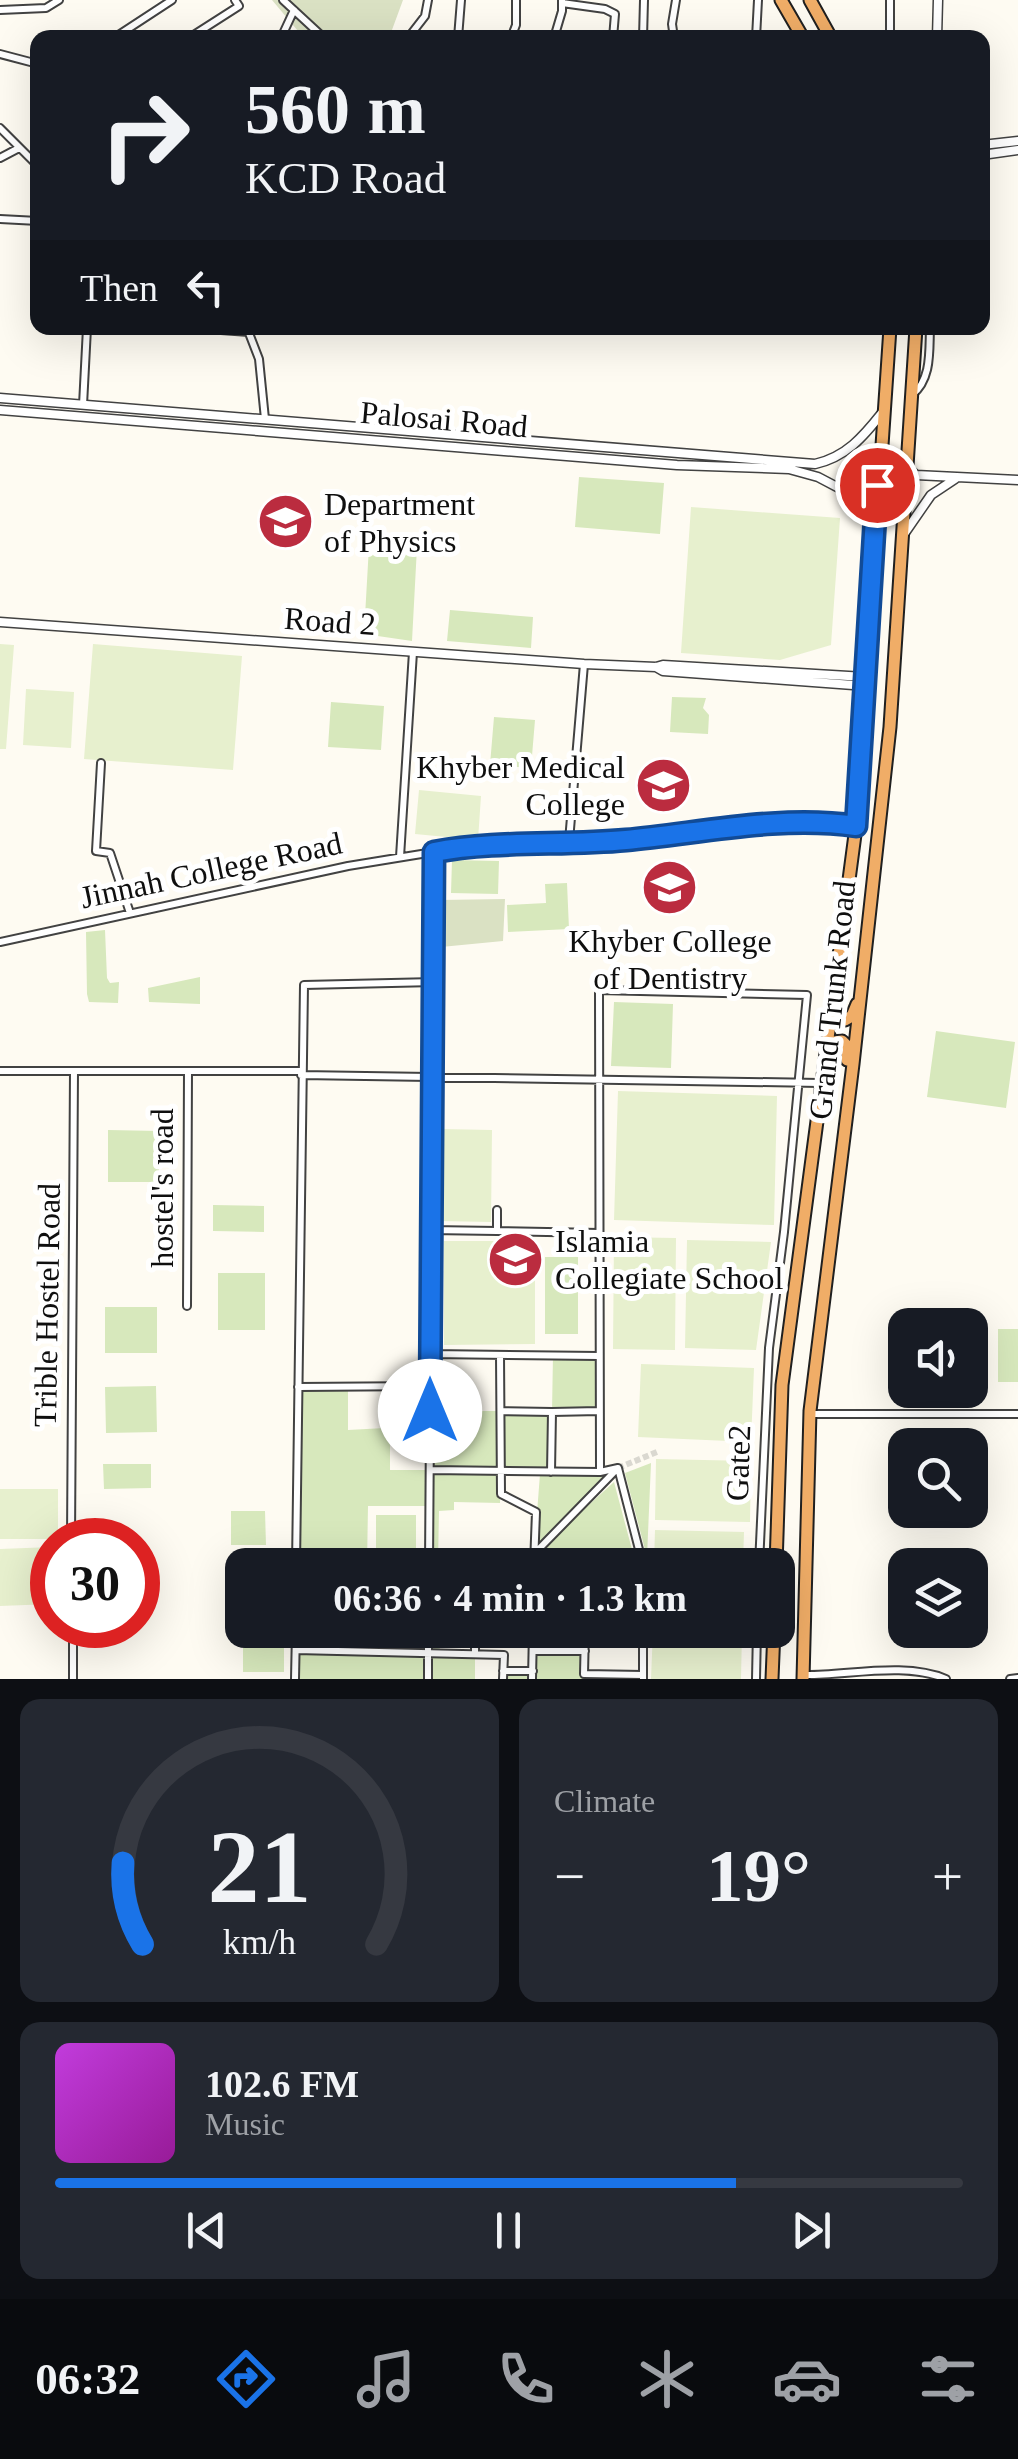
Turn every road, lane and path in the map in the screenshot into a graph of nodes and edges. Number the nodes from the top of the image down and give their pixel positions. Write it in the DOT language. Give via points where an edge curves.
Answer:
graph roads {
  1 [pos="58,0"];
  2 [pos="172,0"];
  3 [pos="235,0"];
  4 [pos="282,0"];
  5 [pos="428,0"];
  6 [pos="461,0"];
  7 [pos="516,0"];
  8 [pos="644,0"];
  9 [pos="676,0"];
  10 [pos="758,0"];
  11 [pos="781,0"];
  12 [pos="810,0"];
  13 [pos="890,0"];
  14 [pos="938,0"];
  15 [pos="562,1"];
  16 [pos="0,10"];
  17 [pos="294,10"];
  18 [pos="126,30"];
  19 [pos="202,30"];
  20 [pos="285,30"];
  21 [pos="315,30"];
  22 [pos="414,30"];
  23 [pos="459,30"];
  24 [pos="514,30"];
  25 [pos="556,30"];
  26 [pos="614,30"];
  27 [pos="643,30"];
  28 [pos="673,30"];
  29 [pos="756,30"];
  30 [pos="798,30"];
  31 [pos="826,30"];
  32 [pos="890,30"];
  33 [pos="937,30"];
  34 [pos="0,54"];
  35 [pos="30,62"];
  36 [pos="0,128"];
  37 [pos="1018,141"];
  38 [pos="990,145"];
  39 [pos="19,148"];
  40 [pos="1018,150"];
  41 [pos="990,154"];
  42 [pos="0,158"];
  43 [pos="30,158"];
  44 [pos="0,219"];
  45 [pos="30,221"];
  46 [pos="87,335"];
  47 [pos="250,335"];
  48 [pos="889,335"];
  49 [pos="916,335"];
  50 [pos="930,335"];
  51 [pos="912,395"];
  52 [pos="0,398"];
  53 [pos="83,405"];
  54 [pos="0,410"];
  55 [pos="882,413"];
  56 [pos="82,416"];
  57 [pos="224,416"];
  58 [pos="265,419"];
  59 [pos="223,427"];
  60 [pos="765,463"];
  61 [pos="908,468"];
  62 [pos="959,477"];
  63 [pos="1018,480"];
  64 [pos="875,507"];
  65 [pos="904,535"];
  66 [pos="0,622"];
  67 [pos="413,652"];
  68 [pos="584,664"];
  69 [pos="865,683"];
  70 [pos="101,764"];
  71 [pos="856,826"];
  72 [pos="569,841"];
  73 [pos="434,852"];
  74 [pos="400,857"];
  75 [pos="130,912"];
  76 [pos="0,942"];
  77 [pos="863,970"];
  78 [pos="435,982"];
  79 [pos="834,985"];
  80 [pos="0,1071"];
  81 [pos="188,1071"];
  82 [pos="74,1072"];
  83 [pos="302,1073"];
  84 [pos="432,1076"];
  85 [pos="600,1079"];
  86 [pos="799,1082"];
  87 [pos="822,1082"];
  88 [pos="847,1120"];
  89 [pos="497,1210"];
  90 [pos="431,1230"];
  91 [pos="497,1231"];
  92 [pos="599,1233"];
  93 [pos="187,1306"];
  94 [pos="430,1354"];
  95 [pos="500,1355"];
  96 [pos="599,1356"];
  97 [pos="430,1386"];
  98 [pos="298,1387"];
  99 [pos="500,1411"];
  100 [pos="599,1411"];
  101 [pos="552,1412"];
  102 [pos="810,1414"];
  103 [pos="1018,1414"];
  104 [pos="618,1468"];
  105 [pos="429,1470"];
  106 [pos="500,1471"];
  107 [pos="551,1472"];
  108 [pos="600,1472"];
  109 [pos="71,1518"];
  110 [pos="296,1548"];
  111 [pos="429,1548"];
  112 [pos="534,1548"];
  113 [pos="545,1548"];
  114 [pos="639,1548"];
  115 [pos="761,1548"];
  116 [pos="777,1548"];
  117 [pos="72,1648"];
  118 [pos="428,1648"];
  119 [pos="475,1648"];
  120 [pos="643,1648"];
  121 [pos="757,1648"];
  122 [pos="773,1648"];
  123 [pos="296,1650"];
  124 [pos="533,1651"];
  125 [pos="585,1651"];
  126 [pos="428,1653"];
  127 [pos="475,1654"];
  128 [pos="503,1675"];
  129 [pos="532,1675"];
  130 [pos="643,1677"];
  131 [pos="805,1677"];
  132 [pos="1018,1678"];
  133 [pos="73,1679"];
  134 [pos="296,1679"];
  135 [pos="428,1679"];
  136 [pos="756,1679"];
  137 [pos="772,1679"];
  138 [pos="946,1679"];
  139 [pos="1010,1679"];
  1 -- 16 [label="street" via="46,8"];
  2 -- 18 [label="street"];
  3 -- 19 [label="street" via="240,6"];
  4 -- 17 [label="street"];
  5 -- 22 [label="street"];
  6 -- 23 [label="street"];
  7 -- 24 [label="street"];
  8 -- 27 [label="street"];
  9 -- 28 [label="street"];
  10 -- 29 [label="street"];
  11 -- 30 [label="highway"];
  12 -- 31 [label="highway"];
  13 -- 32 [label="street"];
  14 -- 33 [label="street"];
  15 -- 25 [label="street"];
  15 -- 26 [label="street" via="615,14"];
  17 -- 20 [label="street"];
  17 -- 21 [label="street"];
  34 -- 35 [label="street"];
  36 -- 39 [label="street"];
  37 -- 38 [label="street"];
  39 -- 42 [label="street"];
  39 -- 43 [label="street"];
  40 -- 41 [label="street"];
  44 -- 45 [label="street"];
  46 -- 53 [label="street"];
  47 -- 58 [label="street"];
  48 -- 55 [label="highway, Grand Trunk Road"];
  49 -- 51 [label="highway, Grand Trunk Road"];
  50 -- 51 [label="street" via="927,373"];
  51 -- 61 [label="highway, Grand Trunk Road"];
  52 -- 53 [label="street"];
  53 -- 56 [label="street"];
  53 -- 57 [label="street"];
  54 -- 56 [label="street, Palosai Road"];
  55 -- 60 [label="street" via="853,446 830,460"];
  55 -- 64 [label="highway, Grand Trunk Road"];
  56 -- 59 [label="street, Palosai Road"];
  57 -- 58 [label="street"];
  57 -- 59 [label="street"];
  58 -- 60 [label="street"];
  59 -- 60 [label="street, Palosai Road" via="677,465"];
  60 -- 64 [label="street, Palosai Road" via="818,477"];
  61 -- 62 [label="street" via="916,475"];
  61 -- 65 [label="highway, Grand Trunk Road"];
  62 -- 63 [label="street"];
  62 -- 65 [label="street" via="931,495"];
  64 -- 69 [label="highway, Grand Trunk Road"];
  65 -- 77 [label="highway, Grand Trunk Road"];
  66 -- 67 [label="street, Road 2"];
  67 -- 68 [label="street, Road 2"];
  67 -- 74 [label="street"];
  68 -- 69 [label="street, Road 2"];
  68 -- 72 [label="street"];
  69 -- 71 [label="highway, Grand Trunk Road"];
  70 -- 75 [label="street" via="96,852 110,853"];
  71 -- 72 [label="street, Jinnah College Road" via="804,823"];
  71 -- 79 [label="highway, Grand Trunk Road"];
  72 -- 73 [label="street, Jinnah College Road"];
  73 -- 74 [label="street, Jinnah College Road"];
  73 -- 78 [label="street"];
  74 -- 75 [label="street, Jinnah College Road"];
  75 -- 76 [label="street, Jinnah College Road"];
  77 -- 79 [label="highway" via="855,1010 845,1020 835,1015"];
  77 -- 88 [label="highway, Grand Trunk Road"];
  78 -- 83 [label="street" via="304,985"];
  78 -- 84 [label="street"];
  79 -- 87 [label="highway, Grand Trunk Road"];
  80 -- 82 [label="street"];
  81 -- 82 [label="street"];
  81 -- 83 [label="street"];
  81 -- 93 [label="street, hostel's road"];
  82 -- 109 [label="street, Trible Hostel Road"];
  83 -- 84 [label="street"];
  83 -- 98 [label="street"];
  84 -- 85 [label="street"];
  84 -- 90 [label="street"];
  85 -- 86 [label="street"];
  85 -- 86 [label="street, Gate2" via="600,990 806,995"];
  85 -- 92 [label="street"];
  86 -- 87 [label="street"];
  86 -- 115 [label="street, Gate2" via="768,1363"];
  87 -- 88 [label="highway" via="831,1045 842,1041 848,1047"];
  87 -- 116 [label="highway, Grand Trunk Road" via="782,1385"];
  88 -- 102 [label="highway, Grand Trunk Road"];
  89 -- 91 [label="street"];
  90 -- 91 [label="street"];
  90 -- 94 [label="street"];
  91 -- 92 [label="street"];
  92 -- 96 [label="street"];
  94 -- 95 [label="street"];
  94 -- 97 [label="street"];
  95 -- 96 [label="street"];
  95 -- 99 [label="street"];
  96 -- 100 [label="street"];
  97 -- 98 [label="street"];
  97 -- 105 [label="street"];
  98 -- 110 [label="street"];
  99 -- 101 [label="street"];
  99 -- 106 [label="street"];
  100 -- 101 [label="street"];
  100 -- 108 [label="street"];
  101 -- 107 [label="street"];
  102 -- 103 [label="street"];
  102 -- 131 [label="highway, Grand Trunk Road"];
  104 -- 108 [label="street"];
  104 -- 113 [label="street"];
  104 -- 114 [label="street"];
  105 -- 106 [label="street"];
  105 -- 111 [label="street"];
  106 -- 107 [label="street"];
  106 -- 112 [label="street" via="502,1496 536,1512"];
  107 -- 108 [label="street"];
  117 -- 133 [label="street"];
  118 -- 126 [label="street"];
  119 -- 127 [label="street"];
  120 -- 130 [label="street"];
  121 -- 136 [label="street"];
  122 -- 137 [label="highway"];
  123 -- 126 [label="street"];
  123 -- 134 [label="street"];
  124 -- 125 [label="street"];
  124 -- 129 [label="street"];
  125 -- 130 [label="street" via="584,1674"];
  126 -- 127 [label="street"];
  126 -- 135 [label="street"];
  127 -- 128 [label="street" via="504,1655"];
  128 -- 129 [label="street"];
  131 -- 138 [label="street" via="895,1672"];
  132 -- 139 [label="street"];
}
